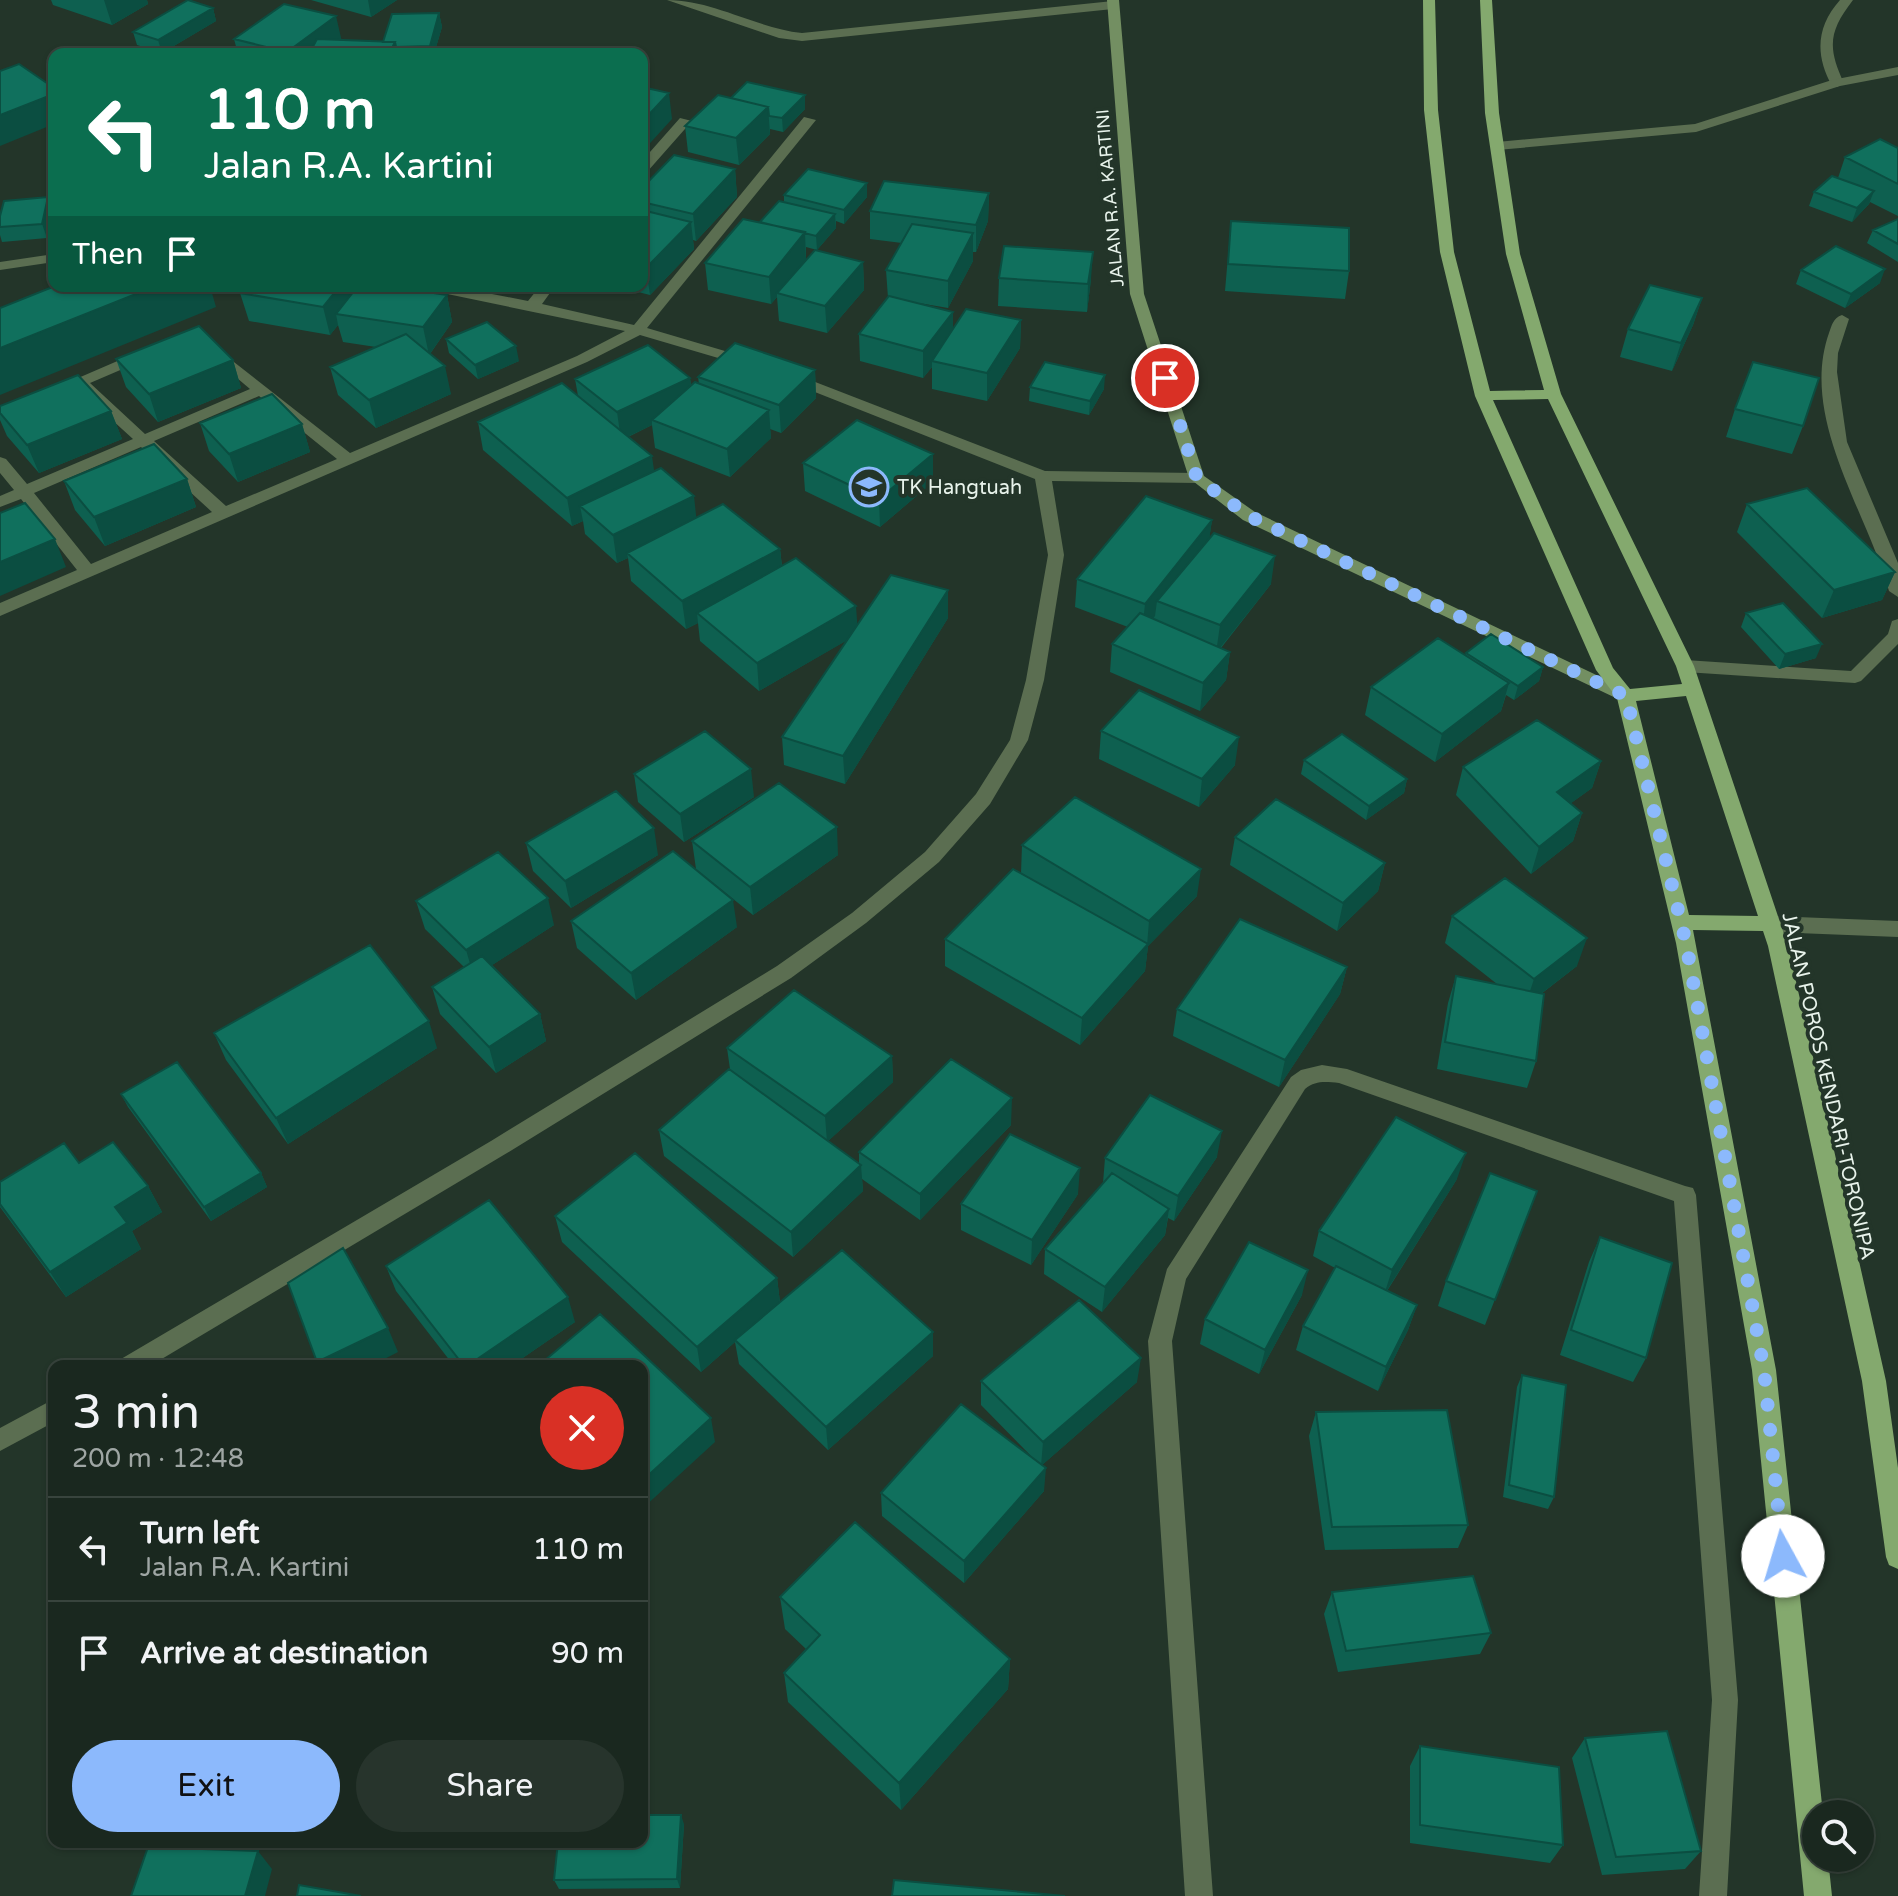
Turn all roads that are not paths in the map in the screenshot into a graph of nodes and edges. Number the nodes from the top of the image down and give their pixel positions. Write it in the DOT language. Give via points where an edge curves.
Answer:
graph roads {
  1 [pos="673,0"];
  2 [pos="1429,0"];
  3 [pos="1486,0"];
  4 [pos="1847,0"];
  5 [pos="1113,3"];
  6 [pos="1898,71"];
  7 [pos="1837,83"];
  8 [pos="809,120"];
  9 [pos="685,121"];
  10 [pos="1497,146"];
  11 [pos="648,162"];
  12 [pos="48,259"];
  13 [pos="0,266"];
  14 [pos="459,292"];
  15 [pos="543,292"];
  16 [pos="532,306"];
  17 [pos="1842,319"];
  18 [pos="637,331"];
  19 [pos="203,342"];
  20 [pos="152,351"];
  21 [pos="80,383"];
  22 [pos="260,390"];
  23 [pos="1553,394"];
  24 [pos="1483,396"];
  25 [pos="40,398"];
  26 [pos="147,440"];
  27 [pos="348,460"];
  28 [pos="0,462"];
  29 [pos="1043,476"];
  30 [pos="1197,478"];
  31 [pos="26,491"];
  32 [pos="0,502"];
  33 [pos="223,513"];
  34 [pos="88,572"];
  35 [pos="1898,591"];
  36 [pos="0,610"];
  37 [pos="1898,625"];
  38 [pos="1685,666"];
  39 [pos="1693,689"];
  40 [pos="1626,696"];
  41 [pos="1680,922"];
  42 [pos="1770,924"];
  43 [pos="1898,929"];
  44 [pos="139,1360"];
  45 [pos="48,1413"];
  46 [pos="0,1440"];
  47 [pos="1898,1557"];
  48 [pos="1199,1896"];
  49 [pos="1713,1896"];
  50 [pos="1818,1896"];
  1 -- 5 [label="street" via="802,37"];
  2 -- 24 [label="main road" via="1431,110 1447,252"];
  3 -- 10 [label="main road, JALAN POROS KENDARI-TORONIPA"];
  4 -- 7 [label="street" via="1827,24 1825,59"];
  5 -- 30 [label="main road, JALAN R.A. KARTINI" via="1137,294"];
  6 -- 7 [label="street"];
  7 -- 10 [label="street" via="1696,128"];
  8 -- 18 [label="street"];
  9 -- 11 [label="street"];
  10 -- 23 [label="main road, JALAN POROS KENDARI-TORONIPA" via="1513,254"];
  12 -- 13 [label="street"];
  14 -- 16 [label="street"];
  15 -- 16 [label="street"];
  16 -- 18 [label="street"];
  17 -- 35 [label="street" via="1829,372 1839,442"];
  18 -- 27 [label="street"];
  18 -- 29 [label="street" via="772,371"];
  19 -- 22 [label="street"];
  20 -- 21 [label="street"];
  21 -- 25 [label="street"];
  21 -- 26 [label="street"];
  22 -- 26 [label="street"];
  22 -- 27 [label="street"];
  23 -- 24 [label="main road"];
  23 -- 38 [label="main road, JALAN POROS KENDARI-TORONIPA"];
  24 -- 40 [label="main road" via="1605,670"];
  26 -- 31 [label="street"];
  26 -- 33 [label="street"];
  27 -- 33 [label="street"];
  28 -- 31 [label="street"];
  29 -- 30 [label="street"];
  29 -- 44 [label="street" via="1056,555 1019,740 983,799 932,857 784,972"];
  30 -- 40 [label="main road" via="1281,533"];
  31 -- 32 [label="street"];
  31 -- 34 [label="street"];
  33 -- 34 [label="street"];
  34 -- 36 [label="street"];
  37 -- 38 [label="street" via="1896,636 1855,677"];
  38 -- 39 [label="main road, JALAN POROS KENDARI-TORONIPA"];
  39 -- 40 [label="main road"];
  39 -- 42 [label="main road, JALAN POROS KENDARI-TORONIPA"];
  40 -- 41 [label="main road"];
  41 -- 42 [label="main road"];
  41 -- 50 [label="main road" via="1764,1370"];
  42 -- 43 [label="street"];
  42 -- 47 [label="main road, JALAN POROS KENDARI-TORONIPA" via="1874,1381"];
  45 -- 46 [label="street"];
  48 -- 49 [label="street" via="1160,1341 1175,1276 1309,1073 1340,1075 1685,1195 1725,1700"];
}
